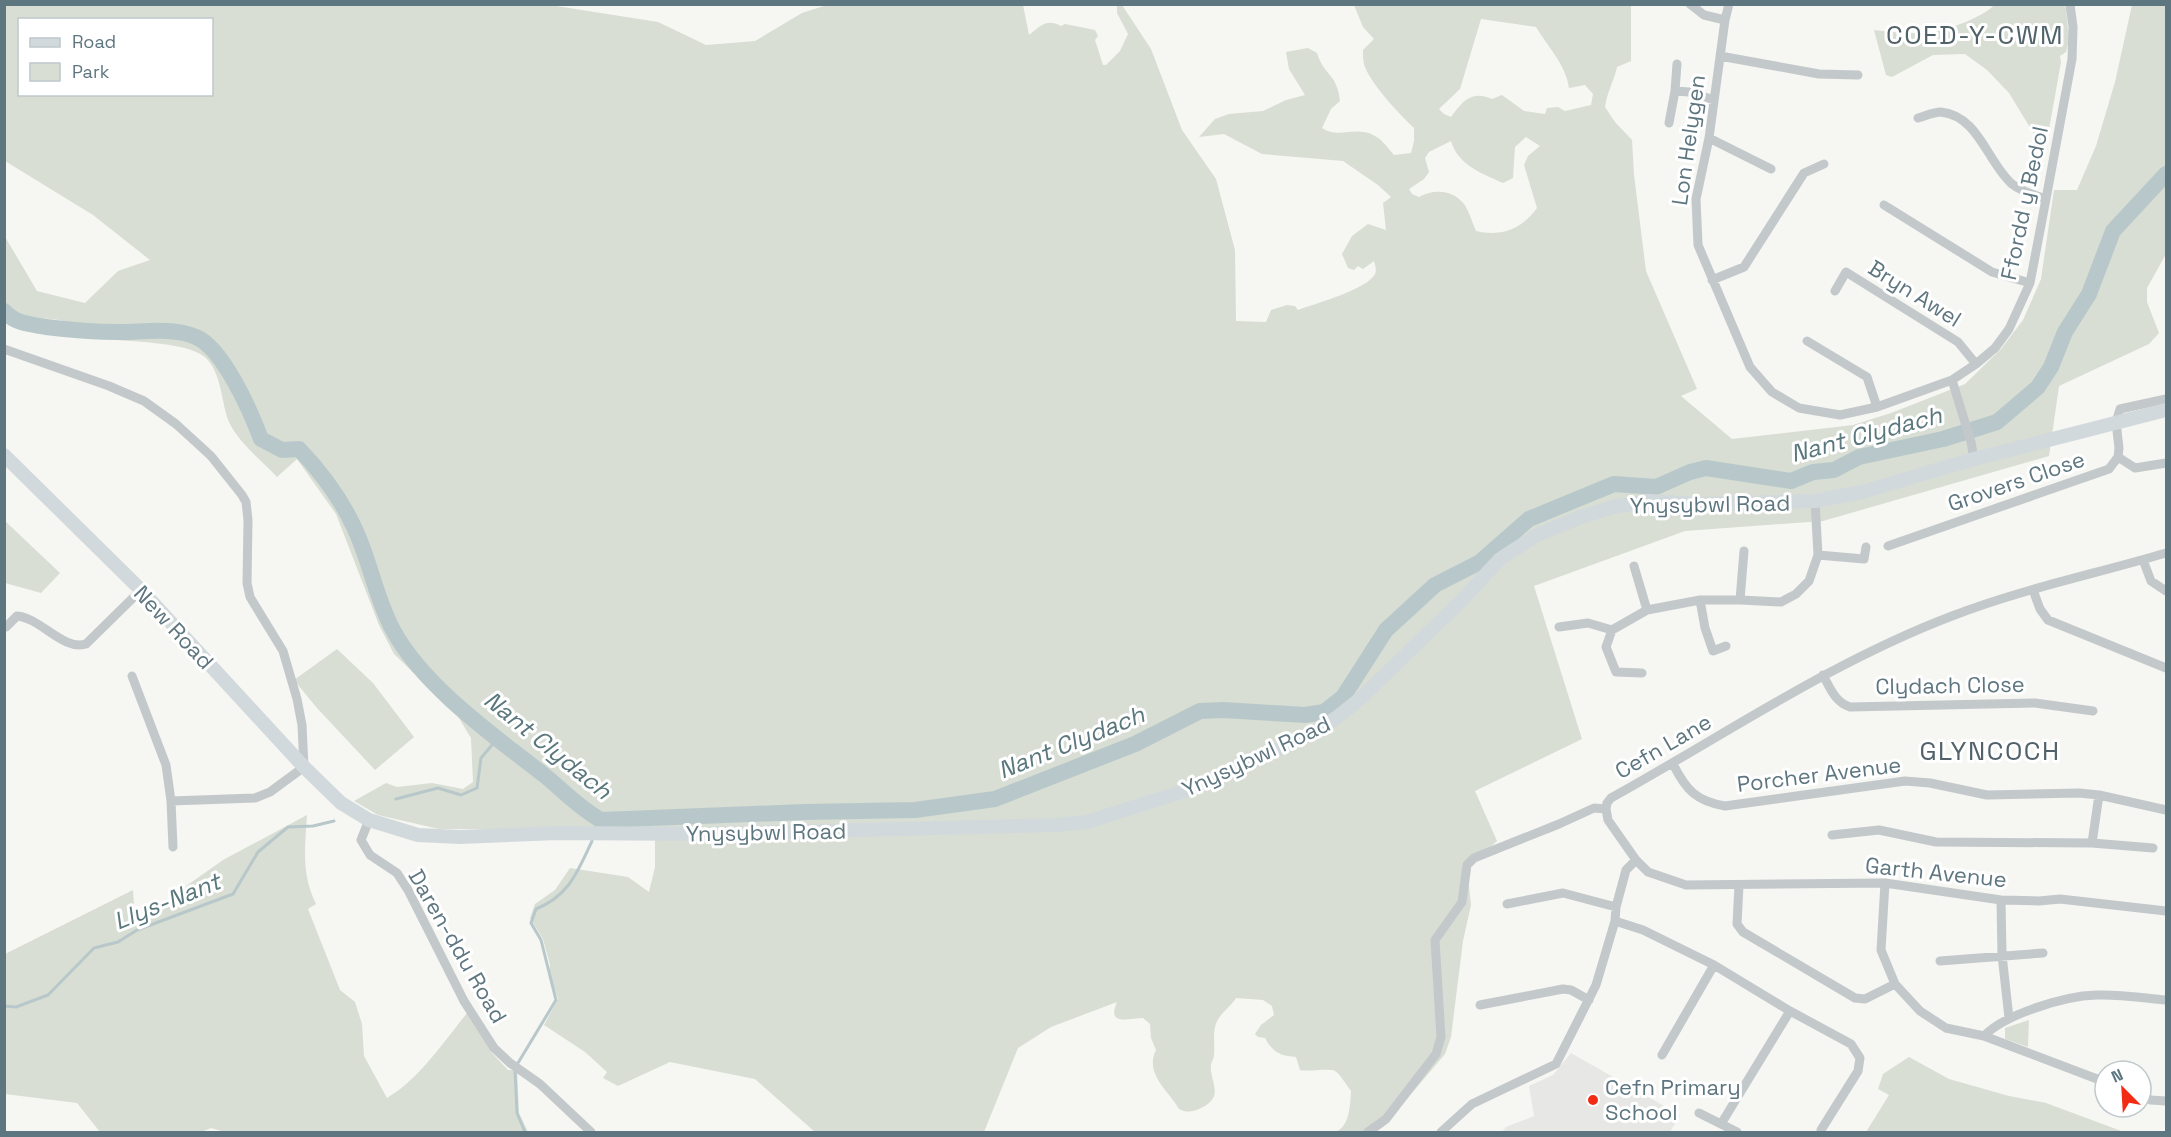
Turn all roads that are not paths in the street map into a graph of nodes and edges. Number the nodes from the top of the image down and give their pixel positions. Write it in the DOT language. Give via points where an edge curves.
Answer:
graph roads {
  1 [pos="1690,4"];
  2 [pos="1729,4"];
  3 [pos="2070,4"];
  4 [pos="1725,20"];
  5 [pos="1720,56"];
  6 [pos="1677,64"];
  7 [pos="1858,75"];
  8 [pos="1675,91"];
  9 [pos="1714,100"];
  10 [pos="1918,118"];
  11 [pos="1669,123"];
  12 [pos="1709,138"];
  13 [pos="1824,164"];
  14 [pos="1771,169"];
  15 [pos="2046,199"];
  16 [pos="1884,205"];
  17 [pos="1712,280"];
  18 [pos="2030,283"];
  19 [pos="1835,291"];
  20 [pos="1807,341"];
  21 [pos="4,349"];
  22 [pos="1976,364"];
  23 [pos="1952,380"];
  24 [pos="2166,399"];
  25 [pos="1877,407"];
  26 [pos="2166,410"];
  27 [pos="2116,422"];
  28 [pos="4,455"];
  29 [pos="2118,457"];
  30 [pos="1974,459"];
  31 [pos="2166,464"];
  32 [pos="1815,501"];
  33 [pos="1888,546"];
  34 [pos="1866,548"];
  35 [pos="2166,553"];
  36 [pos="1818,555"];
  37 [pos="1747,556"];
  38 [pos="2143,560"];
  39 [pos="1638,570"];
  40 [pos="141,590"];
  41 [pos="2033,590"];
  42 [pos="2166,591"];
  43 [pos="1700,600"];
  44 [pos="1740,600"];
  45 [pos="1647,610"];
  46 [pos="6,627"];
  47 [pos="1559,627"];
  48 [pos="1612,630"];
  49 [pos="1726,646"];
  50 [pos="2166,668"];
  51 [pos="1642,673"];
  52 [pos="1823,675"];
  53 [pos="132,676"];
  54 [pos="2093,711"];
  55 [pos="1672,764"];
  56 [pos="304,767"];
  57 [pos="2099,795"];
  58 [pos="171,801"];
  59 [pos="341,803"];
  60 [pos="1606,809"];
  61 [pos="2166,810"];
  62 [pos="369,820"];
  63 [pos="1832,835"];
  64 [pos="2091,843"];
  65 [pos="173,847"];
  66 [pos="2153,848"];
  67 [pos="1636,860"];
  68 [pos="1886,883"];
  69 [pos="1739,885"];
  70 [pos="2001,900"];
  71 [pos="1507,904"];
  72 [pos="1616,907"];
  73 [pos="2166,911"];
  74 [pos="1615,921"];
  75 [pos="2043,953"];
  76 [pos="2001,955"];
  77 [pos="1940,961"];
  78 [pos="1714,965"];
  79 [pos="1895,984"];
  80 [pos="1589,1000"];
  81 [pos="2166,1000"];
  82 [pos="1480,1005"];
  83 [pos="2166,1010"];
  84 [pos="1790,1011"];
  85 [pos="2009,1018"];
  86 [pos="1984,1036"];
  87 [pos="1662,1055"];
  88 [pos="2093,1077"];
  89 [pos="1699,1113"];
  90 [pos="1721,1124"];
  91 [pos="1821,1130"];
  92 [pos="591,1132"];
  93 [pos="1368,1132"];
  94 [pos="1441,1132"];
  95 [pos="1737,1132"];
  1 -- 4 [label="street" via="1704,15"];
  2 -- 4 [label="street, Lon Helygen"];
  3 -- 15 [label="street, Ffordd y Bedol" via="2072,59"];
  4 -- 5 [label="street, Lon Helygen"];
  5 -- 7 [label="street" via="1819,74"];
  5 -- 9 [label="street, Lon Helygen"];
  6 -- 8 [label="street"];
  8 -- 9 [label="street"];
  8 -- 11 [label="street"];
  9 -- 12 [label="street, Lon Helygen"];
  10 -- 15 [label="street" via="1939,112 1959,117 1973,130 2010,183"];
  12 -- 14 [label="street"];
  12 -- 17 [label="street, Lon Helygen" via="1696,199 1698,245"];
  13 -- 17 [label="street" via="1804,173 1744,267"];
  15 -- 18 [label="street, Ffordd y Bedol"];
  16 -- 18 [label="street" via="1992,272"];
  17 -- 25 [label="street, Lon Helygen" via="1750,367 1772,392 1799,408 1840,415"];
  18 -- 22 [label="street, Ffordd y Bedol" via="2009,329"];
  19 -- 22 [label="street, Bryn Awel" via="1846,272 1958,342"];
  20 -- 25 [label="street" via="1867,377"];
  21 -- 56 [label="street" via="144,401 211,456 242,495 248,520 250,597 283,651 298,708"];
  22 -- 23 [label="street, Ffordd y Bedol"];
  23 -- 25 [label="street, Ffordd y Bedol"];
  23 -- 30 [label="street"];
  24 -- 27 [label="street" via="2120,409"];
  26 -- 27 [label="main road, Ynysybwl Road"];
  27 -- 29 [label="street, Grovers Close"];
  27 -- 30 [label="main road, Ynysybwl Road"];
  28 -- 40 [label="main road, New Road"];
  29 -- 31 [label="street" via="2135,468"];
  29 -- 33 [label="street, Grovers Close" via="2109,469"];
  30 -- 32 [label="main road, Ynysybwl Road" via="1862,492"];
  32 -- 36 [label="street"];
  32 -- 62 [label="main road, Ynysybwl Road" via="1649,501 1613,507 1537,535 1500,559 1453,609 1336,718 1309,735 1200,786 1087,822 460,837 418,835"];
  34 -- 36 [label="street" via="1864,560"];
  35 -- 38 [label="street, Cefn Lane"];
  36 -- 44 [label="street" via="1809,581 1796,594 1780,602"];
  37 -- 44 [label="street"];
  38 -- 41 [label="street, Cefn Lane"];
  38 -- 42 [label="street" via="2151,581"];
  39 -- 45 [label="street"];
  40 -- 46 [label="street" via="86,644 78,647 27,617 17,616"];
  40 -- 56 [label="main road, New Road"];
  41 -- 50 [label="street" via="2048,620"];
  41 -- 52 [label="street, Cefn Lane" via="1953,615"];
  43 -- 44 [label="street"];
  43 -- 45 [label="street"];
  43 -- 49 [label="street" via="1713,651"];
  45 -- 48 [label="street"];
  47 -- 48 [label="street" via="1588,623"];
  48 -- 51 [label="street" via="1606,647 1616,672"];
  52 -- 54 [label="street, Clydach Close" via="1836,699 1850,706 2035,703"];
  52 -- 55 [label="street, Cefn Lane"];
  53 -- 58 [label="street" via="166,765"];
  55 -- 57 [label="street, Porcher Avenue" via="1695,796 1725,806 1905,781 1987,795"];
  55 -- 60 [label="street, Cefn Lane" via="1611,798"];
  56 -- 58 [label="street" via="255,798"];
  56 -- 59 [label="main road, New Road"];
  57 -- 61 [label="street, Porcher Avenue"];
  57 -- 64 [label="street"];
  58 -- 65 [label="street"];
  59 -- 62 [label="main road, Ynysybwl Road"];
  60 -- 67 [label="street" via="1608,820"];
  60 -- 93 [label="street, Cefn Lane" via="1594,808 1474,858 1467,865 1462,902 1435,940 1441,1036 1436,1054 1386,1119"];
  62 -- 92 [label="street, Daren-ddu Road" via="361,840 370,855 397,873 408,890 464,1001 494,1048"];
  63 -- 64 [label="street" via="1879,830 1936,842"];
  64 -- 66 [label="street"];
  67 -- 69 [label="street, Garth Avenue" via="1648,872 1686,885"];
  67 -- 72 [label="street" via="1626,870"];
  68 -- 69 [label="street, Garth Avenue"];
  68 -- 70 [label="street, Garth Avenue"];
  68 -- 79 [label="street" via="1881,950"];
  69 -- 79 [label="street" via="1737,924 1743,932 1855,998 1865,999"];
  70 -- 73 [label="street, Garth Avenue" via="2060,899"];
  70 -- 76 [label="street"];
  71 -- 72 [label="street" via="1563,893"];
  72 -- 74 [label="street"];
  74 -- 78 [label="street" via="1643,930"];
  74 -- 80 [label="street"];
  75 -- 76 [label="street"];
  76 -- 77 [label="street"];
  76 -- 85 [label="street"];
  78 -- 84 [label="street"];
  78 -- 87 [label="street"];
  79 -- 86 [label="street" via="1937,1024"];
  80 -- 82 [label="street" via="1563,989"];
  80 -- 94 [label="street" via="1556,1064 1472,1104"];
  81 -- 83 [label="street"];
  81 -- 85 [label="street" via="2096,995 2064,1000"];
  84 -- 90 [label="street"];
  84 -- 91 [label="street" via="1851,1044 1860,1058 1858,1071"];
  85 -- 86 [label="street"];
  86 -- 88 [label="street"];
  89 -- 90 [label="street"];
  90 -- 95 [label="street"];
}
